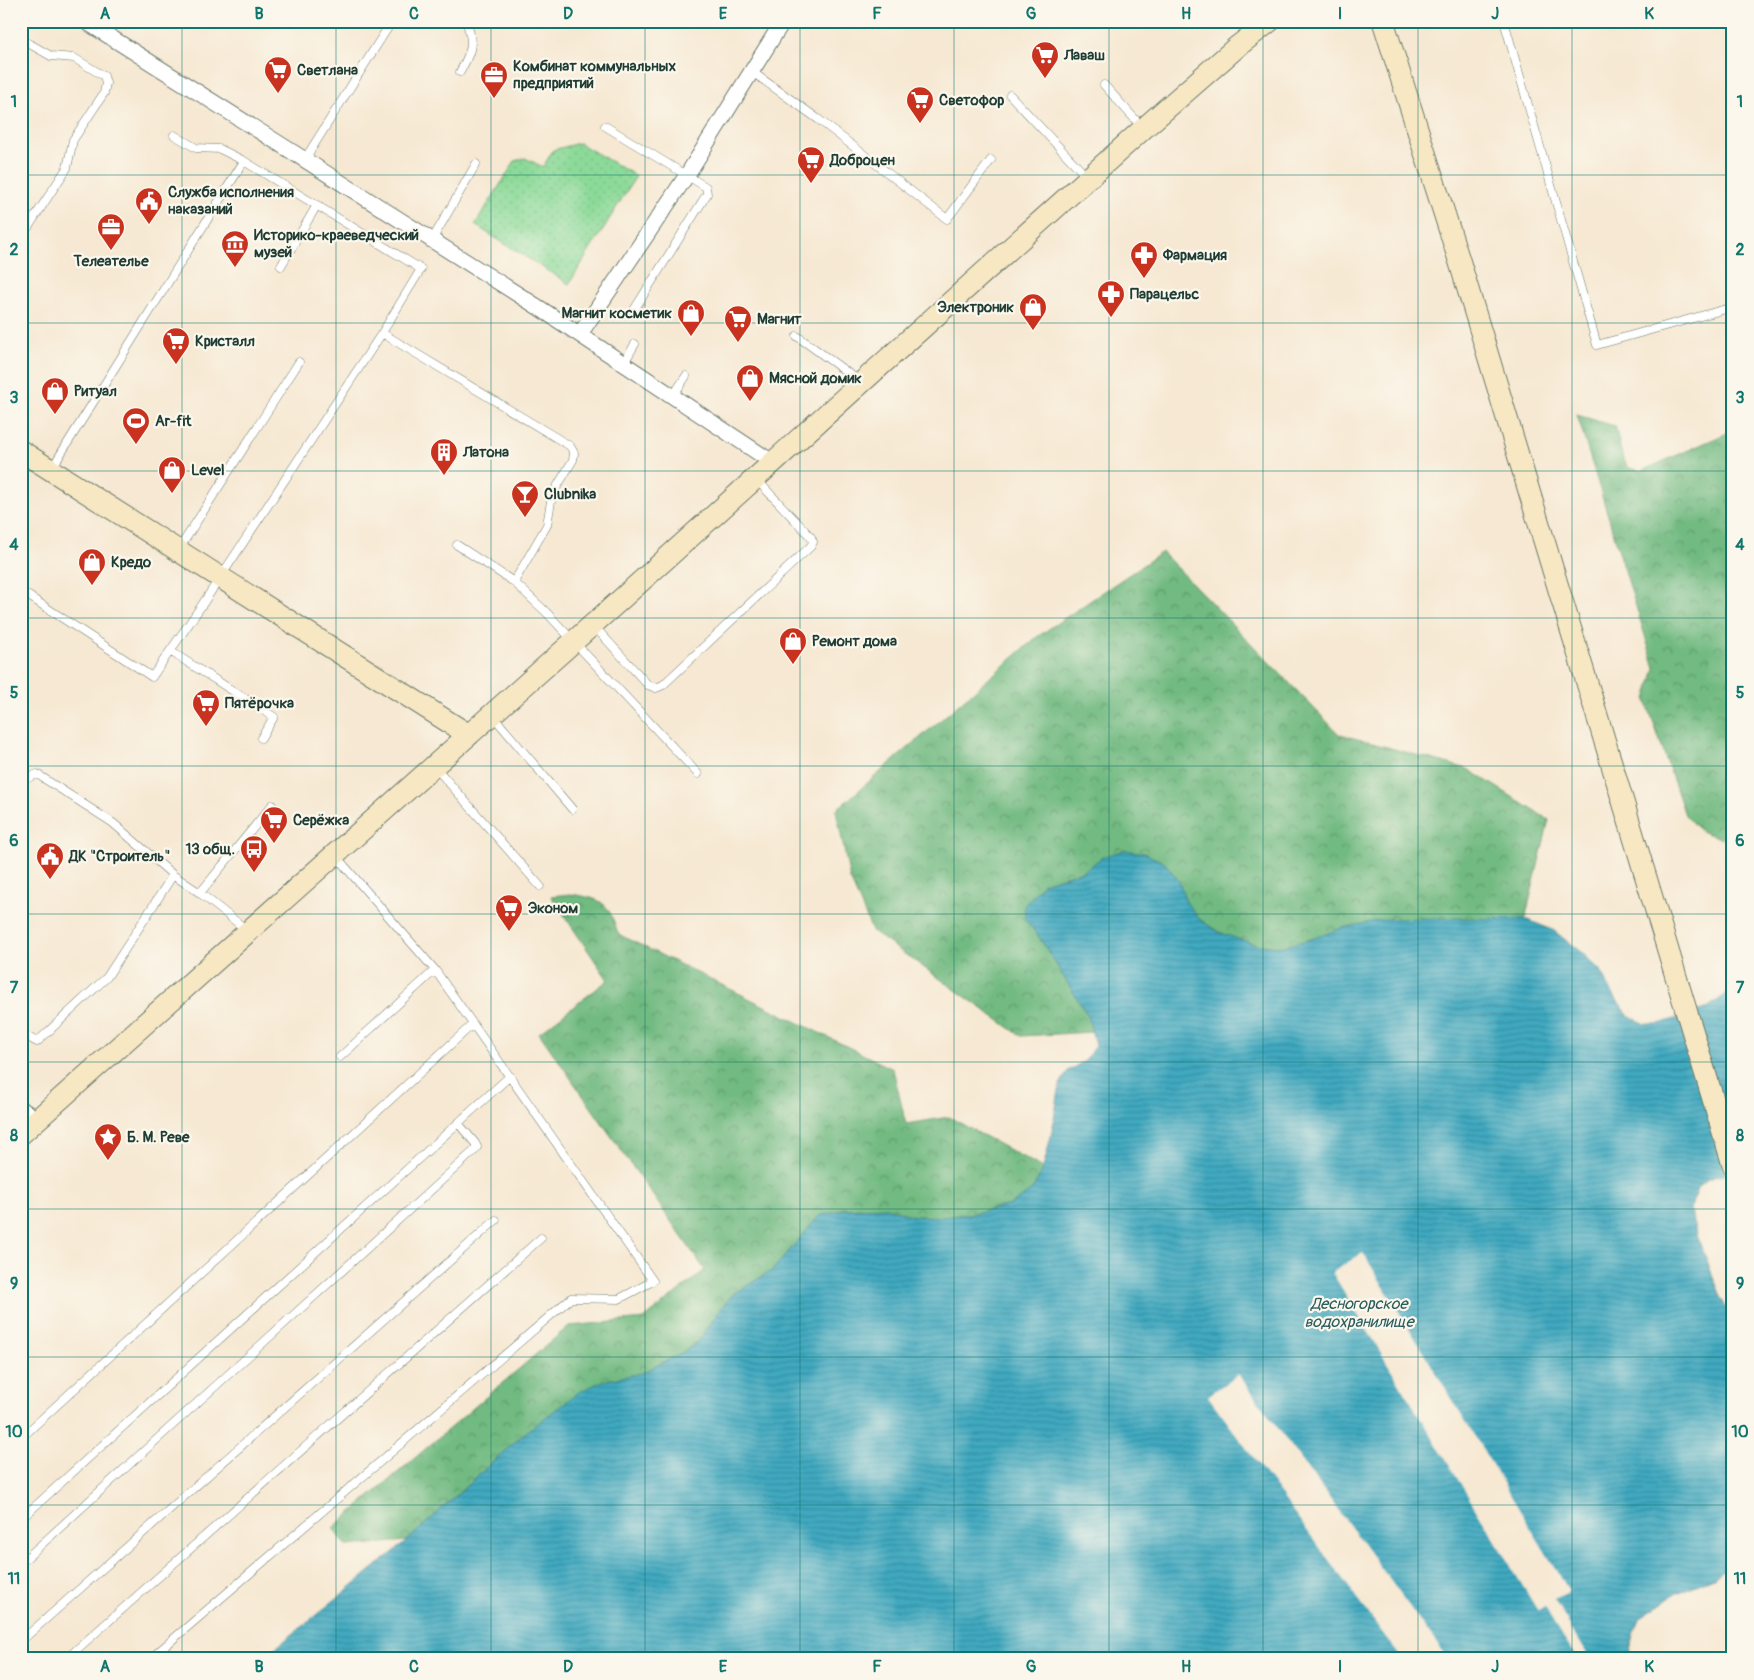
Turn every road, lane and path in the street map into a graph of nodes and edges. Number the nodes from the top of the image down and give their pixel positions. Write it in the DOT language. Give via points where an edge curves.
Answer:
graph roads {
  1 [pos="85,21"];
  2 [pos="392,21"];
  3 [pos="466,21"];
  4 [pos="782,21"];
  5 [pos="1270,21"];
  6 [pos="1383,21"];
  7 [pos="1504,21"];
  8 [pos="28,43"];
  9 [pos="751,71"];
  10 [pos="460,72"];
  11 [pos="1104,85"];
  12 [pos="1010,95"];
  13 [pos="605,126"];
  14 [pos="1143,129"];
  15 [pos="174,135"];
  16 [pos="305,159"];
  17 [pos="992,160"];
  18 [pos="244,161"];
  19 [pos="476,164"];
  20 [pos="687,174"];
  21 [pos="1088,178"];
  22 [pos="317,205"];
  23 [pos="21,238"];
  24 [pos="432,240"];
  25 [pos="281,266"];
  26 [pos="1733,307"];
  27 [pos="634,310"];
  28 [pos="382,334"];
  29 [pos="580,334"];
  30 [pos="797,336"];
  31 [pos="635,344"];
  32 [pos="299,362"];
  33 [pos="624,363"];
  34 [pos="686,376"];
  35 [pos="861,382"];
  36 [pos="673,396"];
  37 [pos="21,451"];
  38 [pos="772,462"];
  39 [pos="51,470"];
  40 [pos="755,478"];
  41 [pos="457,545"];
  42 [pos="178,551"];
  43 [pos="220,578"];
  44 [pos="514,582"];
  45 [pos="21,591"];
  46 [pos="592,625"];
  47 [pos="574,641"];
  48 [pos="170,651"];
  49 [pos="492,714"];
  50 [pos="469,734"];
  51 [pos="261,738"];
  52 [pos="433,766"];
  53 [pos="698,774"];
  54 [pos="21,781"];
  55 [pos="272,805"];
  56 [pos="572,809"];
  57 [pos="334,854"];
  58 [pos="173,875"];
  59 [pos="540,886"];
  60 [pos="200,893"];
  61 [pos="248,931"];
  62 [pos="435,970"];
  63 [pos="473,1024"];
  64 [pos="21,1032"];
  65 [pos="340,1057"];
  66 [pos="510,1076"];
  67 [pos="29,1114"];
  68 [pos="458,1123"];
  69 [pos="21,1134"];
  70 [pos="1733,1165"];
  71 [pos="496,1220"];
  72 [pos="541,1238"];
  73 [pos="21,1438"];
  74 [pos="21,1519"];
  75 [pos="21,1563"];
  76 [pos="21,1641"];
  77 [pos="66,1659"];
  78 [pos="150,1659"];
  1 -- 16 [label="street"];
  2 -- 16 [label="lane"];
  3 -- 10 [label="lane" via="471,36 471,52"];
  4 -- 9 [label="street"];
  5 -- 14 [label="street"];
  6 -- 70 [label="street" via="1460,263"];
  7 -- 26 [label="lane" via="1597,345"];
  8 -- 23 [label="lane" via="51,56 74,58 104,76 106,83 104,93 73,140 67,168"];
  9 -- 17 [label="lane" via="947,219"];
  9 -- 20 [label="street"];
  11 -- 14 [label="lane"];
  12 -- 21 [label="lane"];
  13 -- 20 [label="lane"];
  14 -- 21 [label="street"];
  15 -- 18 [label="lane" via="196,148 220,149"];
  16 -- 24 [label="street"];
  18 -- 22 [label="lane"];
  18 -- 39 [label="lane"];
  19 -- 24 [label="lane"];
  20 -- 27 [label="lane" via="706,187 707,194"];
  20 -- 29 [label="street"];
  21 -- 35 [label="street"];
  22 -- 25 [label="lane"];
  22 -- 28 [label="lane" via="421,269"];
  24 -- 29 [label="street"];
  28 -- 43 [label="lane"];
  28 -- 44 [label="lane" via="570,446 574,453 552,495 547,525"];
  29 -- 33 [label="street"];
  30 -- 35 [label="lane"];
  31 -- 33 [label="lane"];
  32 -- 42 [label="lane"];
  33 -- 36 [label="street"];
  34 -- 36 [label="lane"];
  35 -- 38 [label="street"];
  36 -- 38 [label="street"];
  37 -- 39 [label="street"];
  38 -- 40 [label="street"];
  39 -- 42 [label="street"];
  40 -- 46 [label="street"];
  40 -- 46 [label="lane" via="813,542 663,685 656,688 648,684"];
  41 -- 44 [label="lane"];
  42 -- 43 [label="street"];
  43 -- 48 [label="lane"];
  43 -- 50 [label="street"];
  44 -- 47 [label="lane"];
  45 -- 48 [label="lane" via="152,677"];
  46 -- 47 [label="street"];
  47 -- 49 [label="street"];
  47 -- 53 [label="lane"];
  48 -- 51 [label="lane" via="274,717"];
  49 -- 50 [label="street"];
  49 -- 56 [label="lane"];
  50 -- 52 [label="street"];
  52 -- 57 [label="street"];
  52 -- 59 [label="lane"];
  54 -- 58 [label="lane" via="36,774 113,823"];
  55 -- 60 [label="lane"];
  57 -- 61 [label="street"];
  57 -- 62 [label="lane"];
  58 -- 60 [label="lane"];
  58 -- 64 [label="lane" via="106,977 37,1042"];
  60 -- 61 [label="lane"];
  61 -- 67 [label="street"];
  62 -- 63 [label="lane"];
  62 -- 65 [label="lane"];
  63 -- 66 [label="lane"];
  63 -- 73 [label="lane"];
  66 -- 68 [label="lane"];
  66 -- 78 [label="lane" via="653,1281 619,1299 571,1298"];
  67 -- 69 [label="street"];
  68 -- 74 [label="lane"];
  68 -- 75 [label="lane" via="475,1143 475,1150"];
  71 -- 76 [label="lane"];
  72 -- 77 [label="lane"];
}
